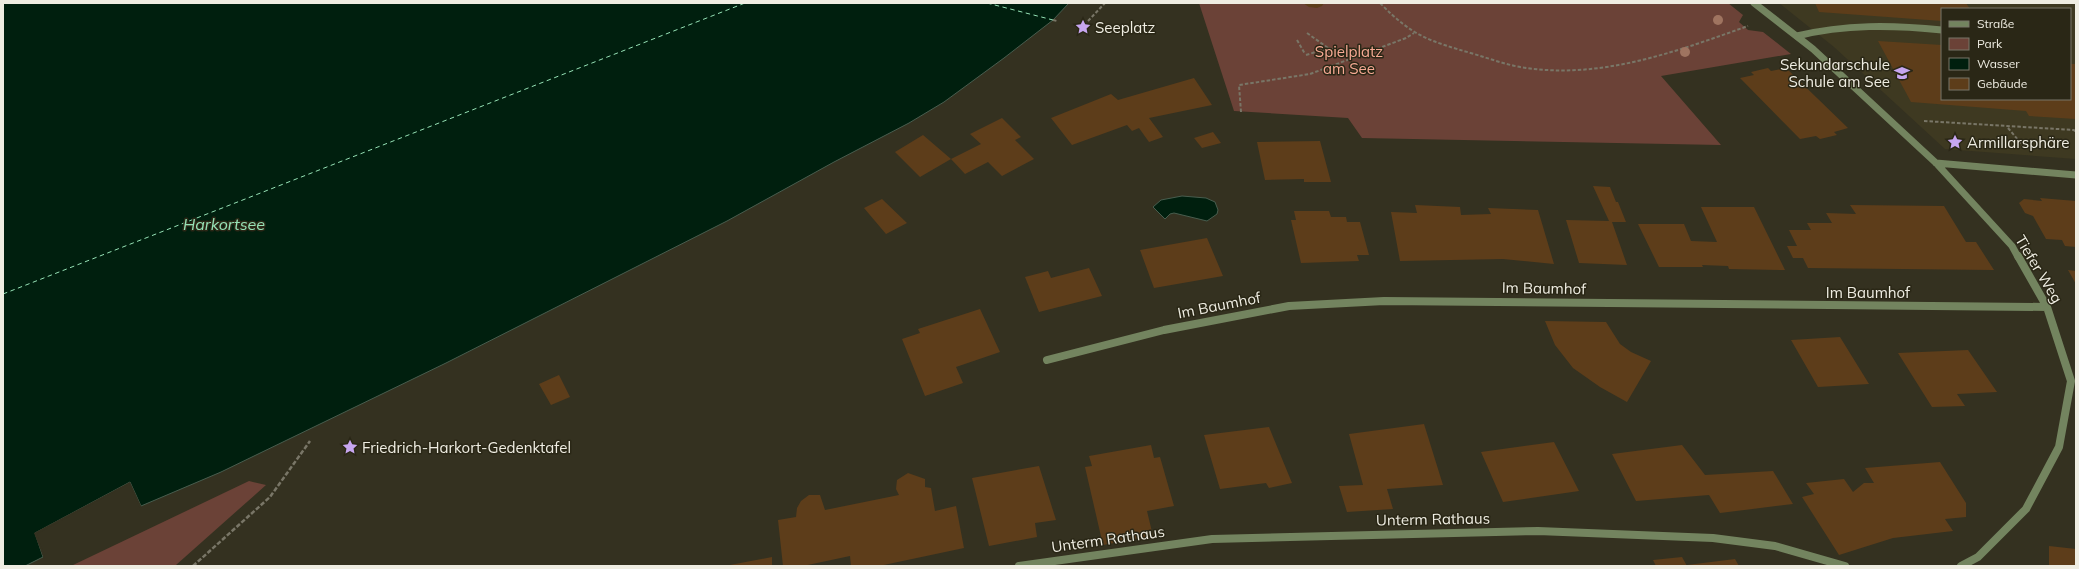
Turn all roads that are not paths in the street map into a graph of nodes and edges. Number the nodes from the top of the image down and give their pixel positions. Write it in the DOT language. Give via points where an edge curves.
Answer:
graph roads {
  1 [pos="1754,3"];
  2 [pos="1941,30"];
  3 [pos="1797,36"];
  4 [pos="1936,163"];
  5 [pos="2076,175"];
  6 [pos="2047,307"];
  7 [pos="1047,360"];
  8 [pos="1019,566"];
  9 [pos="1845,566"];
  10 [pos="1960,566"];
  1 -- 3 [label="street, Tiefer Weg"];
  2 -- 3 [label="street" via="1887,25 1819,30"];
  3 -- 4 [label="street, Tiefer Weg"];
  4 -- 5 [label="street"];
  4 -- 6 [label="street, Tiefer Weg" via="2012,246"];
  6 -- 7 [label="street, Im Baumhof" via="1384,301 1289,306 1164,330"];
  6 -- 10 [label="street, Tiefer Weg" via="2071,381 2059,447 2026,509 1978,557"];
  8 -- 9 [label="street, Unterm Rathaus" via="1212,539 1538,531 1713,538 1775,546"];
}
